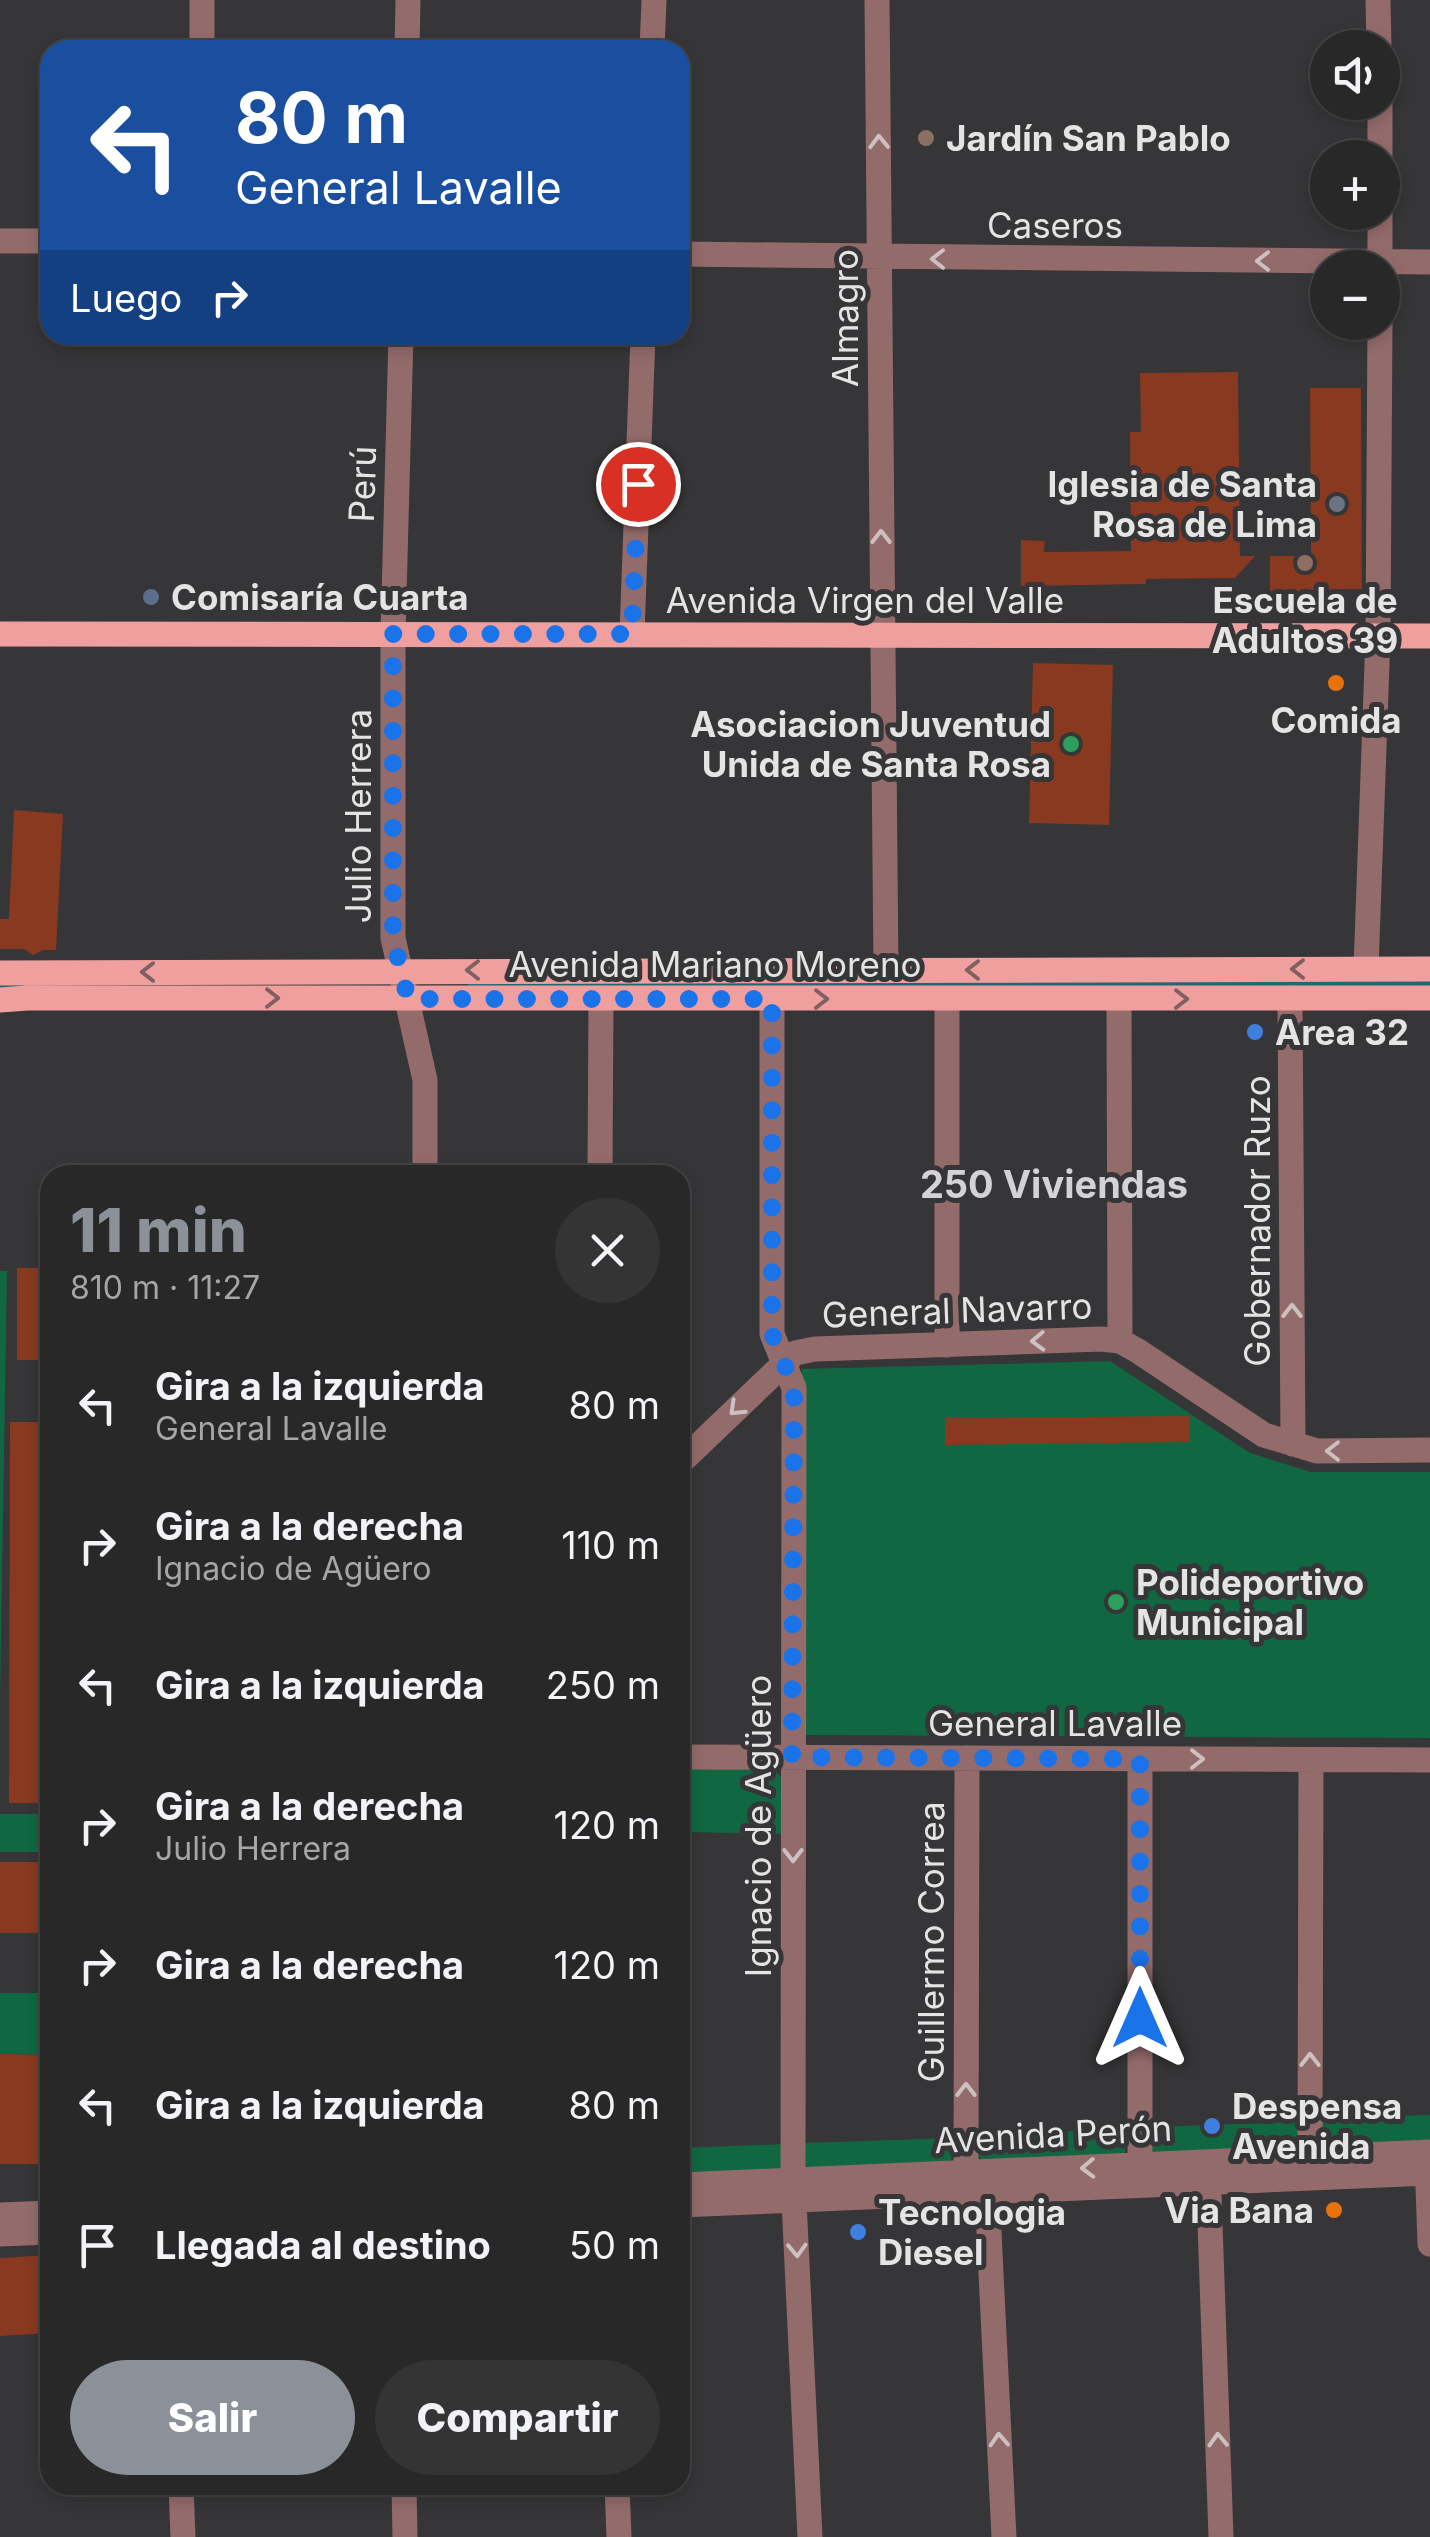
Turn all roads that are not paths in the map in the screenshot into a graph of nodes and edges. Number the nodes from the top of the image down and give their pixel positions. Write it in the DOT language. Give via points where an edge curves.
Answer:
graph roads {
  1 [pos="202,0"];
  2 [pos="408,0"];
  3 [pos="654,0"];
  4 [pos="877,0"];
  5 [pos="1378,0"];
  6 [pos="1379,30"];
  7 [pos="202,40"];
  8 [pos="408,40"];
  9 [pos="652,40"];
  10 [pos="0,240"];
  11 [pos="40,242"];
  12 [pos="690,254"];
  13 [pos="880,259"];
  14 [pos="1430,262"];
  15 [pos="1310,263"];
  16 [pos="1400,263"];
  17 [pos="1380,340"];
  18 [pos="401,345"];
  19 [pos="644,345"];
  20 [pos="0,634"];
  21 [pos="393,634"];
  22 [pos="632,634"];
  23 [pos="882,635"];
  24 [pos="1378,636"];
  25 [pos="1430,636"];
  26 [pos="1366,968"];
  27 [pos="1430,969"];
  28 [pos="400,971"];
  29 [pos="886,971"];
  30 [pos="0,973"];
  31 [pos="600,998"];
  32 [pos="1290,998"];
  33 [pos="1430,998"];
  34 [pos="408,999"];
  35 [pos="772,999"];
  36 [pos="1120,999"];
  37 [pos="0,1000"];
  38 [pos="947,1000"];
  39 [pos="425,1165"];
  40 [pos="600,1165"];
  41 [pos="1120,1342"];
  42 [pos="946,1344"];
  43 [pos="784,1364"];
  44 [pos="1293,1444"];
  45 [pos="1430,1450"];
  46 [pos="690,1453"];
  47 [pos="690,1757"];
  48 [pos="792,1757"];
  49 [pos="967,1758"];
  50 [pos="1140,1759"];
  51 [pos="1311,1760"];
  52 [pos="1430,1760"];
  53 [pos="1310,2158"];
  54 [pos="1428,2163"];
  55 [pos="1140,2165"];
  56 [pos="1208,2172"];
  57 [pos="966,2173"];
  58 [pos="690,2186"];
  59 [pos="794,2190"];
  60 [pos="987,2192"];
  61 [pos="690,2204"];
  62 [pos="40,2213"];
  63 [pos="0,2215"];
  64 [pos="40,2232"];
  65 [pos="0,2234"];
  66 [pos="1430,2244"];
  67 [pos="182,2495"];
  68 [pos="404,2495"];
  69 [pos="617,2495"];
  70 [pos="184,2537"];
  71 [pos="406,2537"];
  72 [pos="619,2537"];
  73 [pos="810,2537"];
  74 [pos="1004,2537"];
  75 [pos="1221,2537"];
  1 -- 7 [label="street"];
  2 -- 8 [label="street"];
  3 -- 9 [label="street"];
  13 -- 4 [label="street, Almagro, one-way"];
  5 -- 6 [label="street"];
  10 -- 11 [label="street"];
  12 -- 13 [label="street, Caseros"];
  15 -- 13 [label="street, Caseros, one-way"];
  23 -- 13 [label="street, Almagro, one-way"];
  14 -- 16 [label="street, Caseros"];
  17 -- 24 [label="street"];
  18 -- 21 [label="street, Perú"];
  19 -- 22 [label="street"];
  20 -- 21 [label="main road, Avenida Virgen del Valle"];
  21 -- 22 [label="main road, Avenida Virgen del Valle"];
  21 -- 28 [label="street, Julio Herrera" via="393,938"];
  22 -- 23 [label="main road, Avenida Virgen del Valle"];
  23 -- 24 [label="main road, Avenida Virgen del Valle"];
  23 -- 29 [label="street"];
  24 -- 25 [label="main road, Avenida Virgen del Valle"];
  24 -- 26 [label="street"];
  26 -- 27 [label="main road, Avenida Mariano Moreno"];
  26 -- 29 [label="main road, Avenida Mariano Moreno, one-way"];
  29 -- 28 [label="main road, Avenida Mariano Moreno, one-way"];
  28 -- 30 [label="main road, Avenida Mariano Moreno, one-way"];
  28 -- 34 [label="street, Julio Herrera"];
  31 -- 34 [label="main road, Avenida Mariano Moreno"];
  31 -- 35 [label="main road, Avenida Mariano Moreno"];
  31 -- 40 [label="street"];
  32 -- 33 [label="main road, Avenida Mariano Moreno"];
  36 -- 32 [label="main road, Avenida Mariano Moreno, one-way"];
  44 -- 32 [label="street, Gobernador Ruzo, one-way"];
  37 -- 34 [label="main road, Avenida Mariano Moreno, one-way"];
  34 -- 39 [label="street, Julio Herrera" via="425,1080"];
  35 -- 38 [label="main road, Avenida Mariano Moreno, one-way"];
  35 -- 43 [label="street, Ignacio de Agüero" via="772,1334"];
  36 -- 38 [label="main road, Avenida Mariano Moreno"];
  36 -- 41 [label="street"];
  38 -- 42 [label="street"];
  41 -- 42 [label="street, General Navarro, one-way"];
  41 -- 44 [label="street, General Navarro" via="1264,1435"];
  42 -- 43 [label="street, General Navarro" via="815,1348"];
  43 -- 46 [label="street, General Navarro, one-way"];
  43 -- 48 [label="street, Ignacio de Agüero" via="794,1388"];
  45 -- 44 [label="street, General Navarro, one-way" via="1317,1451"];
  47 -- 48 [label="street, General Lavalle"];
  48 -- 49 [label="street, General Lavalle"];
  48 -- 59 [label="street, Ignacio de Agüero, one-way"];
  49 -- 50 [label="street, General Lavalle"];
  57 -- 49 [label="street, Guillermo Correa, one-way"];
  50 -- 51 [label="street, General Lavalle, one-way"];
  50 -- 55 [label="street"];
  51 -- 52 [label="street, General Lavalle"];
  53 -- 51 [label="street, one-way"];
  53 -- 54 [label="street, Avenida Perón"];
  53 -- 56 [label="street, Avenida Perón"];
  54 -- 56 [label="street, Avenida Perón"];
  54 -- 66 [label="street"];
  55 -- 56 [label="street, Avenida Perón"];
  55 -- 57 [label="street, Avenida Perón, one-way"];
  56 -- 60 [label="street, Avenida Perón"];
  75 -- 56 [label="street, one-way"];
  57 -- 59 [label="street, Avenida Perón"];
  57 -- 60 [label="street"];
  58 -- 59 [label="street, Avenida Perón"];
  59 -- 60 [label="street, Avenida Perón"];
  59 -- 61 [label="street, Avenida Perón"];
  59 -- 73 [label="street, Ignacio de Agüero, one-way"];
  74 -- 60 [label="street, one-way"];
  62 -- 63 [label="street"];
  64 -- 65 [label="street"];
  67 -- 70 [label="street"];
  68 -- 71 [label="street"];
  69 -- 72 [label="street"];
}
